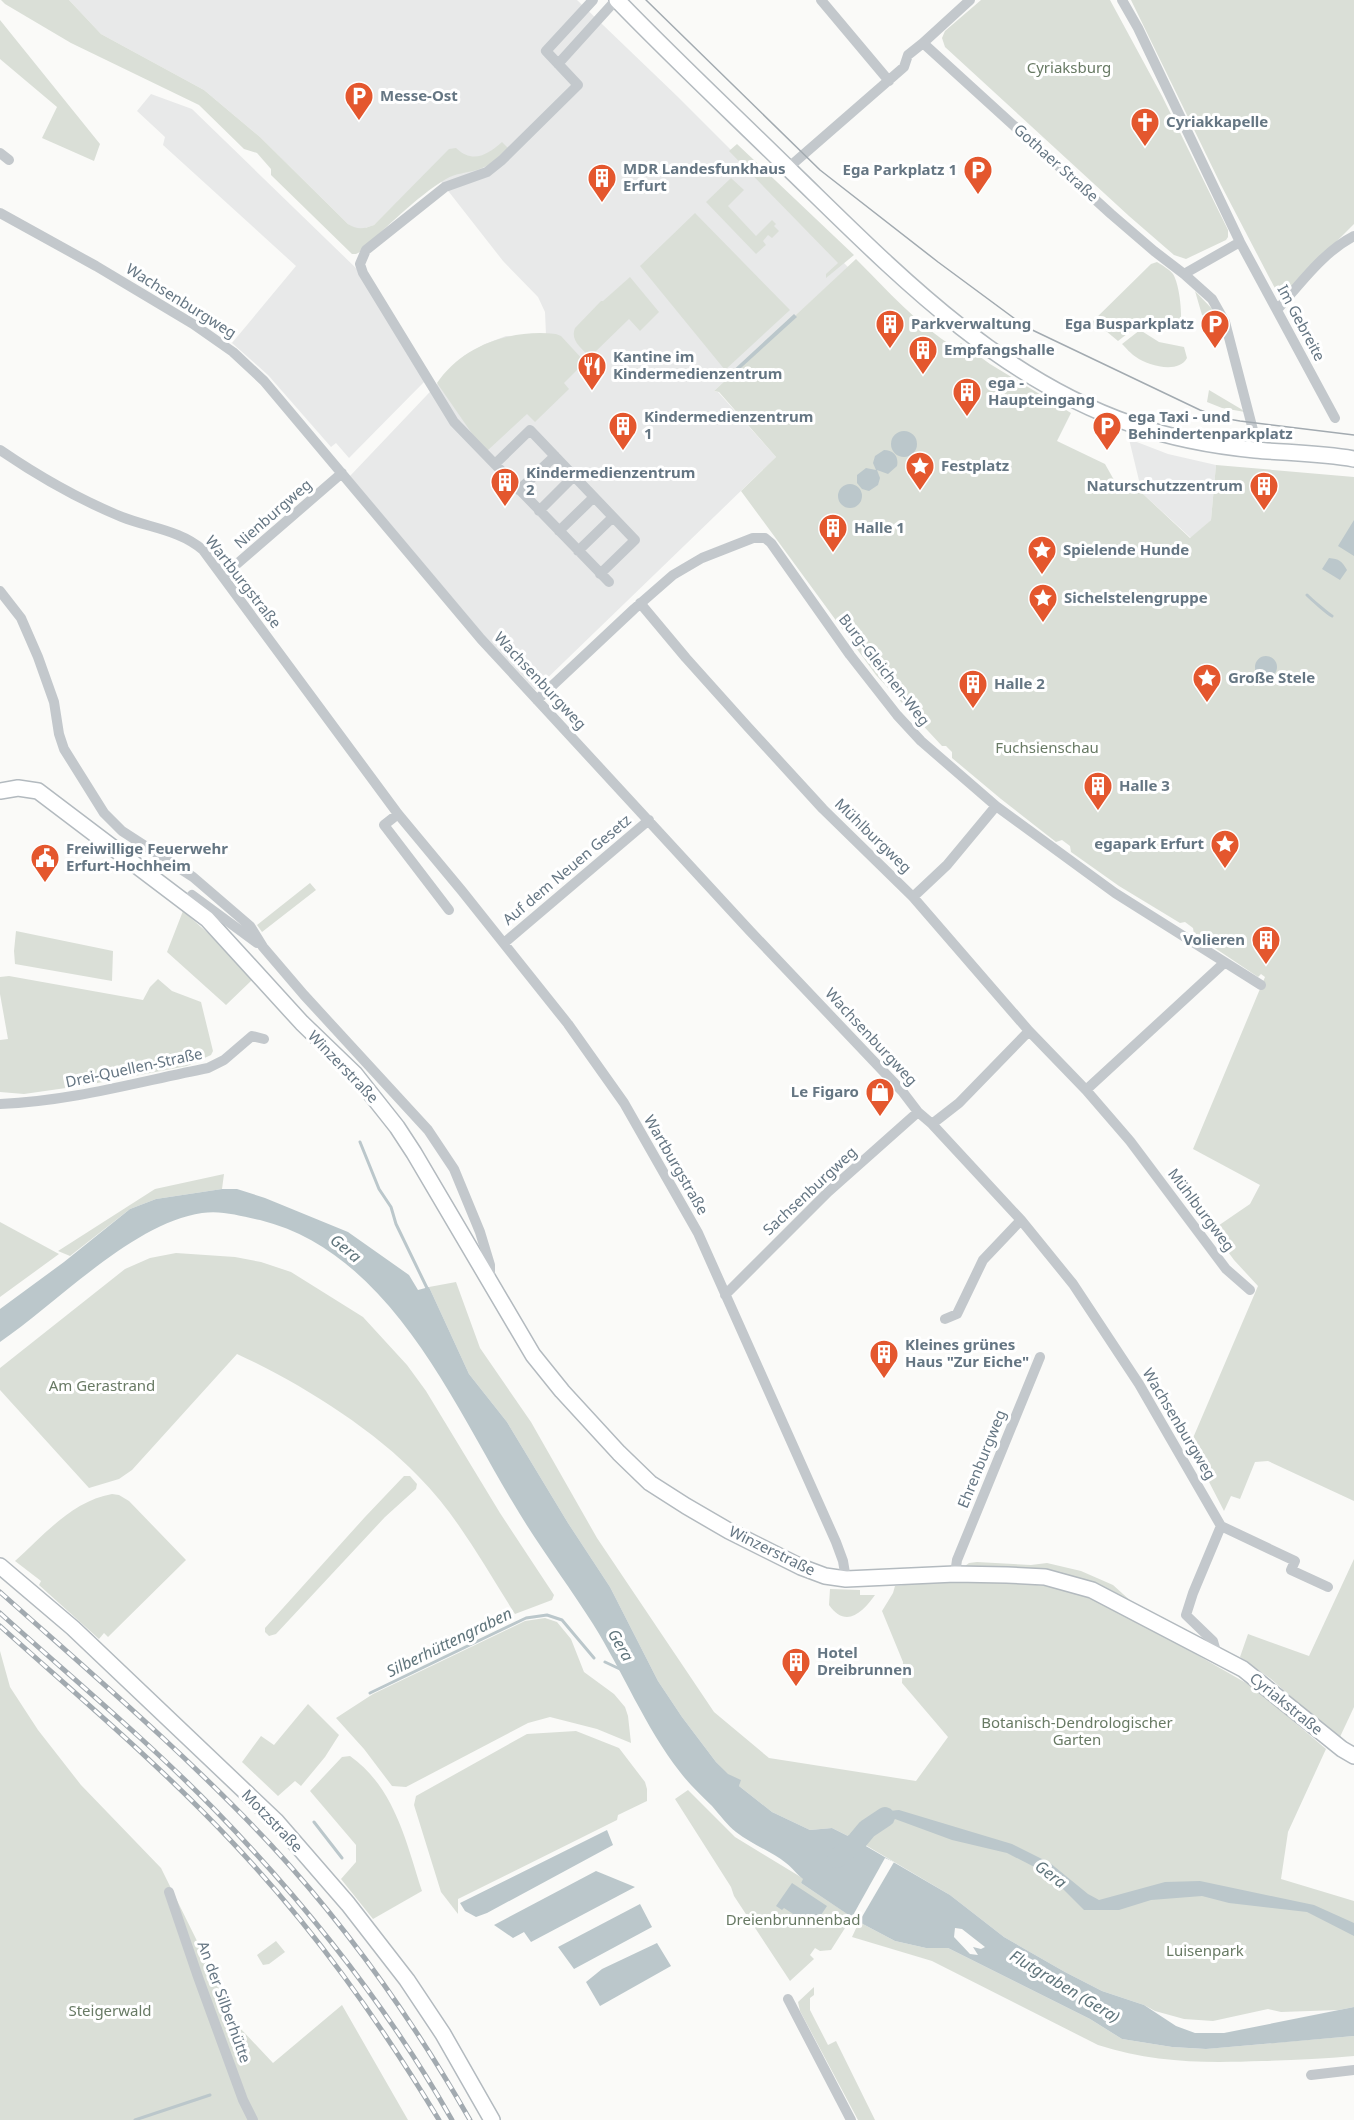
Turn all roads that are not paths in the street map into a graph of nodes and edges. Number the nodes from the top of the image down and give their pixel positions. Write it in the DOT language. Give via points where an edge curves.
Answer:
graph roads {
  1 [pos="593,0"];
  2 [pos="617,0"];
  3 [pos="821,0"];
  4 [pos="970,0"];
  5 [pos="1122,0"];
  6 [pos="923,43"];
  7 [pos="558,64"];
  8 [pos="889,81"];
  9 [pos="788,168"];
  10 [pos="0,213"];
  11 [pos="1354,236"];
  12 [pos="1240,242"];
  13 [pos="1184,273"];
  14 [pos="1277,309"];
  15 [pos="1335,418"];
  16 [pos="0,450"];
  17 [pos="1254,450"];
  18 [pos="555,456"];
  19 [pos="1354,459"];
  20 [pos="495,464"];
  21 [pos="342,473"];
  22 [pos="574,476"];
  23 [pos="519,490"];
  24 [pos="594,497"];
  25 [pos="539,510"];
  26 [pos="614,517"];
  27 [pos="559,531"];
  28 [pos="578,551"];
  29 [pos="600,573"];
  30 [pos="223,576"];
  31 [pos="609,582"];
  32 [pos="0,591"];
  33 [pos="640,603"];
  34 [pos="537,700"];
  35 [pos="0,790"];
  36 [pos="996,806"];
  37 [pos="398,814"];
  38 [pos="649,820"];
  39 [pos="914,897"];
  40 [pos="186,902"];
  41 [pos="449,910"];
  42 [pos="504,943"];
  43 [pos="262,947"];
  44 [pos="1224,963"];
  45 [pos="1261,985"];
  46 [pos="1029,1031"];
  47 [pos="264,1039"];
  48 [pos="1086,1090"];
  49 [pos="0,1104"];
  50 [pos="918,1112"];
  51 [pos="932,1124"];
  52 [pos="1021,1220"];
  53 [pos="490,1285"];
  54 [pos="1250,1290"];
  55 [pos="725,1295"];
  56 [pos="945,1319"];
  57 [pos="1041,1357"];
  58 [pos="1221,1526"];
  59 [pos="0,1566"];
  60 [pos="955,1574"];
  61 [pos="846,1579"];
  62 [pos="1328,1587"];
  63 [pos="1217,1654"];
  64 [pos="1354,1756"];
  65 [pos="170,1892"];
  66 [pos="788,1999"];
  67 [pos="1354,2070"];
  68 [pos="1311,2075"];
  69 [pos="254,2120"];
  70 [pos="492,2120"];
  71 [pos="851,2120"];
  1 -- 7 [label="street" via="546,51"];
  2 -- 7 [label="street"];
  2 -- 9 [label="street"];
  3 -- 8 [label="street"];
  4 -- 6 [label="street"];
  5 -- 12 [label="street, Im Gebreite"];
  6 -- 8 [label="street" via="908,55 904,67"];
  6 -- 13 [label="street, Gothaer Straße" via="1111,214"];
  7 -- 20 [label="street" via="578,85 502,160 487,172 444,187 366,250 360,264 454,422"];
  8 -- 9 [label="street"];
  9 -- 17 [label="street" via="925,297 996,354 1030,375 1103,414 1149,430 1206,444"];
  10 -- 21 [label="street, Wachsenburgweg" via="149,297 233,352 264,381"];
  11 -- 14 [label="street" via="1318,264"];
  12 -- 13 [label="street"];
  12 -- 14 [label="street, Im Gebreite"];
  13 -- 17 [label="street, Gothaer Straße" via="1212,299 1226,322 1253,430"];
  14 -- 15 [label="street, Im Gebreite"];
  16 -- 30 [label="street, Wartburgstraße" via="87,502 185,537 203,550"];
  17 -- 19 [label="street"];
  18 -- 20 [label="street" via="530,430"];
  18 -- 22 [label="street"];
  18 -- 23 [label="street"];
  20 -- 23 [label="street"];
  21 -- 30 [label="street, Nienburgweg"];
  21 -- 34 [label="street, Wachsenburgweg"];
  22 -- 24 [label="street"];
  22 -- 25 [label="street"];
  23 -- 25 [label="street"];
  24 -- 26 [label="street"];
  24 -- 27 [label="street"];
  25 -- 27 [label="street"];
  26 -- 28 [label="street"];
  26 -- 29 [label="street" via="635,540"];
  27 -- 28 [label="street"];
  28 -- 29 [label="street"];
  29 -- 31 [label="street"];
  30 -- 37 [label="street, Wartburgstraße"];
  32 -- 43 [label="street, Winzerstraße" via="21,618 38,657 54,702 64,749 104,813 122,831 193,877 250,926"];
  33 -- 34 [label="street, Burg-Gleichen-Weg"];
  33 -- 36 [label="street, Burg-Gleichen-Weg" via="686,567 753,538 765,538 897,715"];
  33 -- 39 [label="street, Mühlburgweg" via="823,809"];
  34 -- 38 [label="street, Wachsenburgweg"];
  35 -- 40 [label="street, Winzerstraße" via="38,791"];
  36 -- 39 [label="street" via="947,866"];
  36 -- 44 [label="street, Burg-Gleichen-Weg" via="1115,893"];
  37 -- 41 [label="street" via="384,825"];
  37 -- 42 [label="street, Wartburgstraße"];
  38 -- 42 [label="street, Auf dem Neuen Gesetz"];
  38 -- 50 [label="street, Wachsenburgweg"];
  39 -- 46 [label="street, Mühlburgweg"];
  40 -- 43 [label="street, Winzerstraße" via="192,896"];
  40 -- 53 [label="street, Winzerstraße" via="207,919 378,1102 447,1207"];
  42 -- 55 [label="street, Wartburgstraße" via="624,1103 698,1233"];
  43 -- 53 [label="street, Winzerstraße" via="442,1149 480,1232 490,1265"];
  44 -- 45 [label="street, Burg-Gleichen-Weg"];
  44 -- 48 [label="street"];
  46 -- 48 [label="street, Mühlburgweg"];
  46 -- 51 [label="street" via="959,1103"];
  47 -- 49 [label="street, Drei-Quellen-Straße" via="252,1036 208,1068 85,1096"];
  48 -- 54 [label="street, Mühlburgweg" via="1130,1141 1226,1269"];
  50 -- 51 [label="street, Wachsenburgweg"];
  50 -- 55 [label="street, Sachsenburgweg" via="828,1192"];
  51 -- 52 [label="street, Wachsenburgweg"];
  52 -- 56 [label="street" via="983,1260 957,1314"];
  52 -- 58 [label="street, Wachsenburgweg" via="1073,1284 1139,1384"];
  53 -- 61 [label="street, Winzerstraße" via="533,1355 562,1391 650,1483 729,1531 801,1567"];
  55 -- 61 [label="street, Wartburgstraße" via="836,1542"];
  57 -- 60 [label="street, Ehrenburgweg" via="957,1560"];
  58 -- 62 [label="street" via="1295,1561 1291,1570"];
  58 -- 63 [label="street" via="1186,1614 1213,1641"];
  59 -- 70 [label="street, Motzstraße" via="73,1628 276,1821 407,1980"];
  60 -- 61 [label="street, Winzerstraße"];
  60 -- 63 [label="street, Winzerstraße" via="1045,1577 1070,1582 1116,1601"];
  63 -- 64 [label="street, Cyriakstraße" via="1243,1669"];
  65 -- 69 [label="street, An der Silberhütte" via="243,2100"];
  66 -- 71 [label="street"];
  67 -- 68 [label="street"];
}
